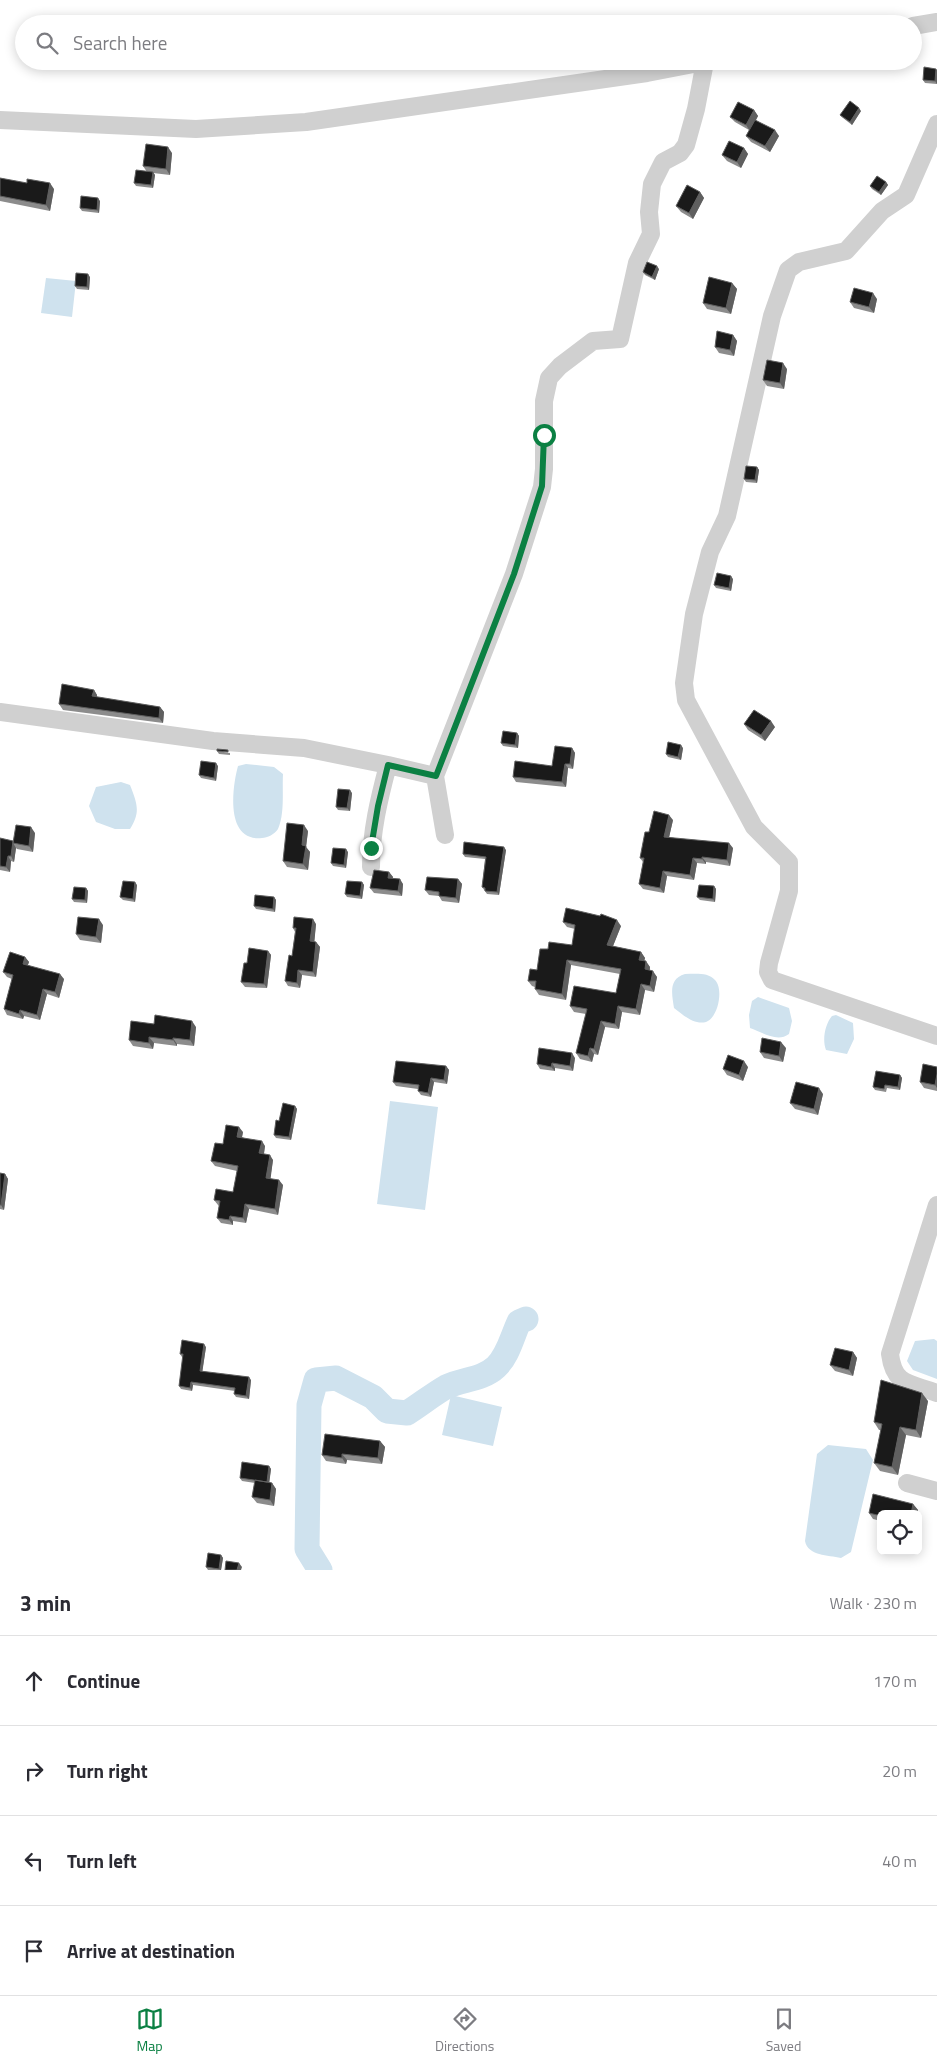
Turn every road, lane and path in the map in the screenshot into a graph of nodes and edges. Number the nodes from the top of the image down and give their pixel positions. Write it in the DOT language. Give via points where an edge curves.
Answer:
graph roads {
  1 [pos="937,22"];
  2 [pos="922,24"];
  3 [pos="652,70"];
  4 [pos="704,70"];
  5 [pos="0,120"];
  6 [pos="937,124"];
  7 [pos="0,712"];
  8 [pos="388,765"];
  9 [pos="436,776"];
  10 [pos="445,835"];
  11 [pos="371,867"];
  12 [pos="937,1036"];
  13 [pos="937,1205"];
  14 [pos="937,1393"];
  15 [pos="907,1483"];
  16 [pos="937,1491"];
  1 -- 2 [label="street"];
  3 -- 5 [label="street" via="306,122 196,130"];
  4 -- 9 [label="street" via="686,145 663,162 652,184 651,234 637,263 620,339 593,341 549,378 544,401 542,486 514,574"];
  6 -- 12 [label="street" via="906,195 882,211 846,251 799,262 788,270 770,326 727,516 710,552 694,614 684,683 686,700 754,827 789,862 789,891 769,963 768,972 772,980"];
  7 -- 8 [label="street" via="214,741 304,748"];
  8 -- 9 [label="street"];
  8 -- 11 [label="street" via="378,806"];
  9 -- 10 [label="street"];
  13 -- 14 [label="street" via="890,1354 892,1369 899,1379"];
  15 -- 16 [label="street"];
}
